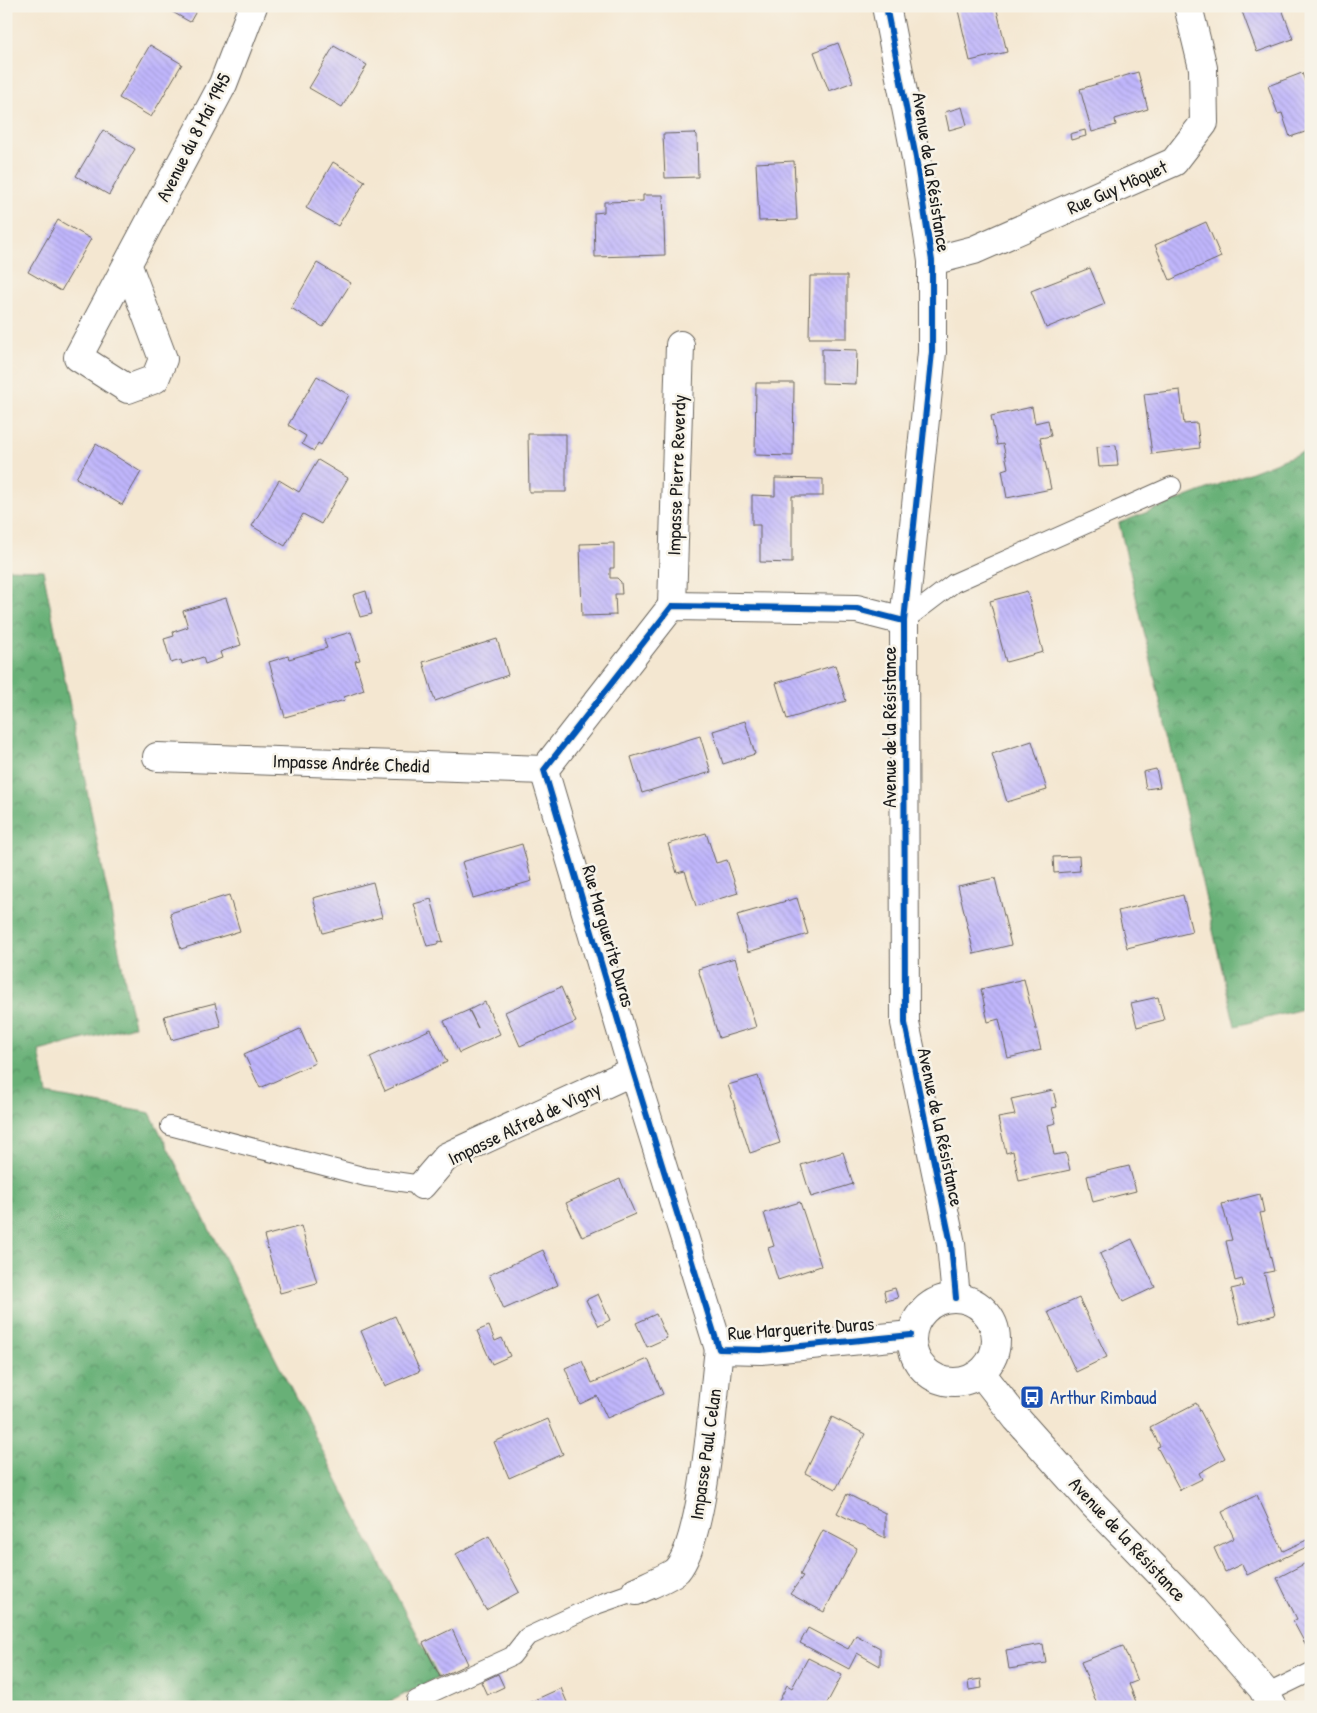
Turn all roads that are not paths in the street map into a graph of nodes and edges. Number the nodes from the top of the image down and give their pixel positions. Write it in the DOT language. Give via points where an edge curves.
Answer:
graph roads {
  1 [pos="252,6"];
  2 [pos="886,6"];
  3 [pos="1188,6"];
  4 [pos="932,261"];
  5 [pos="128,266"];
  6 [pos="680,345"];
  7 [pos="1172,486"];
  8 [pos="672,606"];
  9 [pos="904,621"];
  10 [pos="157,757"];
  11 [pos="544,770"];
  12 [pos="633,1071"];
  13 [pos="170,1126"];
  14 [pos="422,1186"];
  15 [pos="956,1298"];
  16 [pos="911,1335"];
  17 [pos="719,1349"];
  18 [pos="981,1373"];
  19 [pos="636,1591"];
  20 [pos="1311,1672"];
  21 [pos="416,1700"];
  22 [pos="1269,1700"];
  1 -- 5 [label="street, Avenue du 8 Mai 1945" via="223,84"];
  2 -- 4 [label="street, Avenue de la Résistance" via="916,158"];
  3 -- 4 [label="street, Rue Guy Môquet" via="1203,68 1204,123 1174,162 974,250"];
  4 -- 9 [label="street, Avenue de la Résistance" via="932,352"];
  6 -- 8 [label="street, Impasse Pierre Reverdy"];
  7 -- 9 [label="lane" via="954,583"];
  8 -- 9 [label="street" via="857,609"];
  8 -- 11 [label="street"];
  9 -- 15 [label="street, Avenue de la Résistance" via="905,1023 950,1244"];
  10 -- 11 [label="street, Impasse Andrée Chedid"];
  11 -- 12 [label="street, Rue Marguerite Duras"];
  12 -- 14 [label="street, Impasse Alfred de Vigny" via="446,1157"];
  12 -- 17 [label="street, Rue Marguerite Duras"];
  13 -- 14 [label="lane" via="366,1177"];
  15 -- 16 [label="street" via="943,1299 922,1312"];
  15 -- 18 [label="street" via="980,1306 994,1327 997,1339 995,1352"];
  16 -- 17 [label="street, Rue Marguerite Duras" via="761,1350"];
  16 -- 18 [label="street" via="916,1360 934,1378 958,1382 971,1380"];
  17 -- 19 [label="street, Impasse Paul Celan" via="698,1518 677,1570"];
  18 -- 22 [label="street, Avenue de la Résistance" via="1017,1419 1181,1595"];
  19 -- 21 [label="lane" via="596,1605 527,1637 512,1656"];
  20 -- 22 [label="lane"];
}
